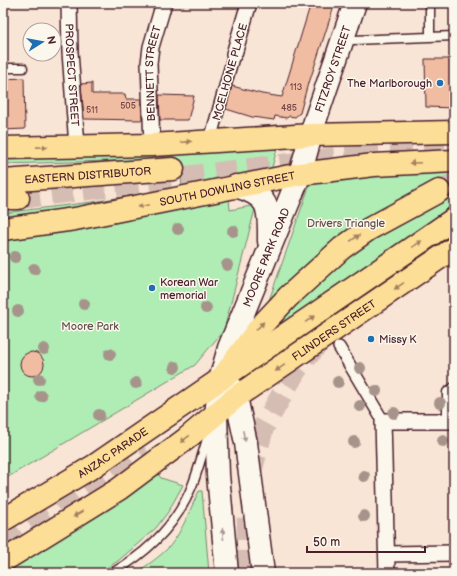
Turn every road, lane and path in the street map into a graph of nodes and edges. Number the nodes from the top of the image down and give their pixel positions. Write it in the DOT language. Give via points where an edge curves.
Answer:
graph roads {
  1 [pos="69,3"];
  2 [pos="164,3"];
  3 [pos="250,3"];
  4 [pos="355,3"];
  5 [pos="430,3"];
  6 [pos="454,36"];
  7 [pos="430,37"];
  8 [pos="343,38"];
  9 [pos="234,54"];
  10 [pos="3,68"];
  11 [pos="23,68"];
  12 [pos="454,132"];
  13 [pos="310,135"];
  14 [pos="210,140"];
  15 [pos="152,145"];
  16 [pos="77,146"];
  17 [pos="3,148"];
  18 [pos="454,161"];
  19 [pos="173,169"];
  20 [pos="300,174"];
  21 [pos="3,181"];
  22 [pos="236,186"];
  23 [pos="439,191"];
  24 [pos="454,219"];
  25 [pos="3,229"];
  26 [pos="269,246"];
  27 [pos="454,248"];
  28 [pos="339,347"];
  29 [pos="220,380"];
  30 [pos="454,387"];
  31 [pos="236,398"];
  32 [pos="216,415"];
  33 [pos="383,420"];
  34 [pos="450,421"];
  35 [pos="3,520"];
  36 [pos="454,553"];
  37 [pos="387,554"];
  38 [pos="3,561"];
  39 [pos="261,568"];
  40 [pos="112,573"];
  41 [pos="227,573"];
  42 [pos="387,573"];
  1 -- 16 [label="street, PROSPECT STREET"];
  2 -- 15 [label="street, BENNETT STREET" via="148,63"];
  3 -- 9 [label="street, MCELHONE PLACE"];
  4 -- 8 [label="main road, FITZROY STREET"];
  5 -- 7 [label="lane"];
  6 -- 7 [label="lane"];
  7 -- 8 [label="lane" via="353,40"];
  8 -- 13 [label="main road, FITZROY STREET"];
  9 -- 14 [label="street, MCELHONE PLACE"];
  10 -- 11 [label="lane"];
  12 -- 13 [label="main road"];
  13 -- 14 [label="main road"];
  13 -- 20 [label="main road, MOORE PARK ROAD"];
  15 -- 14 [label="main road, one-way"];
  15 -- 16 [label="main road"];
  17 -- 16 [label="main road, one-way"];
  18 -- 20 [label="main road, SOUTH DOWLING STREET, one-way" via="374,165"];
  19 -- 21 [label="main road, EASTERN DISTRIBUTOR"];
  20 -- 22 [label="main road, SOUTH DOWLING STREET"];
  20 -- 26 [label="main road, MOORE PARK ROAD"];
  22 -- 25 [label="main road, SOUTH DOWLING STREET, one-way" via="75,219"];
  22 -- 26 [label="main road" via="262,198 269,221"];
  29 -- 23 [label="main road, one-way" via="259,328 288,297 342,248 369,229"];
  29 -- 24 [label="main road, one-way"];
  26 -- 29 [label="main road, MOORE PARK ROAD" via="229,348"];
  27 -- 31 [label="main road, FLINDERS STREET, one-way"];
  28 -- 33 [label="street"];
  29 -- 31 [label="main road" via="232,388"];
  29 -- 32 [label="main road, MOORE PARK ROAD"];
  29 -- 35 [label="main road, ANZAC PARADE" via="94,466"];
  30 -- 34 [label="lane" via="447,392"];
  31 -- 32 [label="main road, FLINDERS STREET"];
  31 -- 39 [label="main road, one-way" via="246,443"];
  32 -- 38 [label="main road, one-way" via="119,489"];
  32 -- 40 [label="lane" via="192,485 179,511 165,531 148,548"];
  41 -- 32 [label="main road, MOORE PARK ROAD, one-way" via="218,475"];
  33 -- 34 [label="street"];
  33 -- 37 [label="street"];
  36 -- 37 [label="street"];
  37 -- 42 [label="street"];
}
